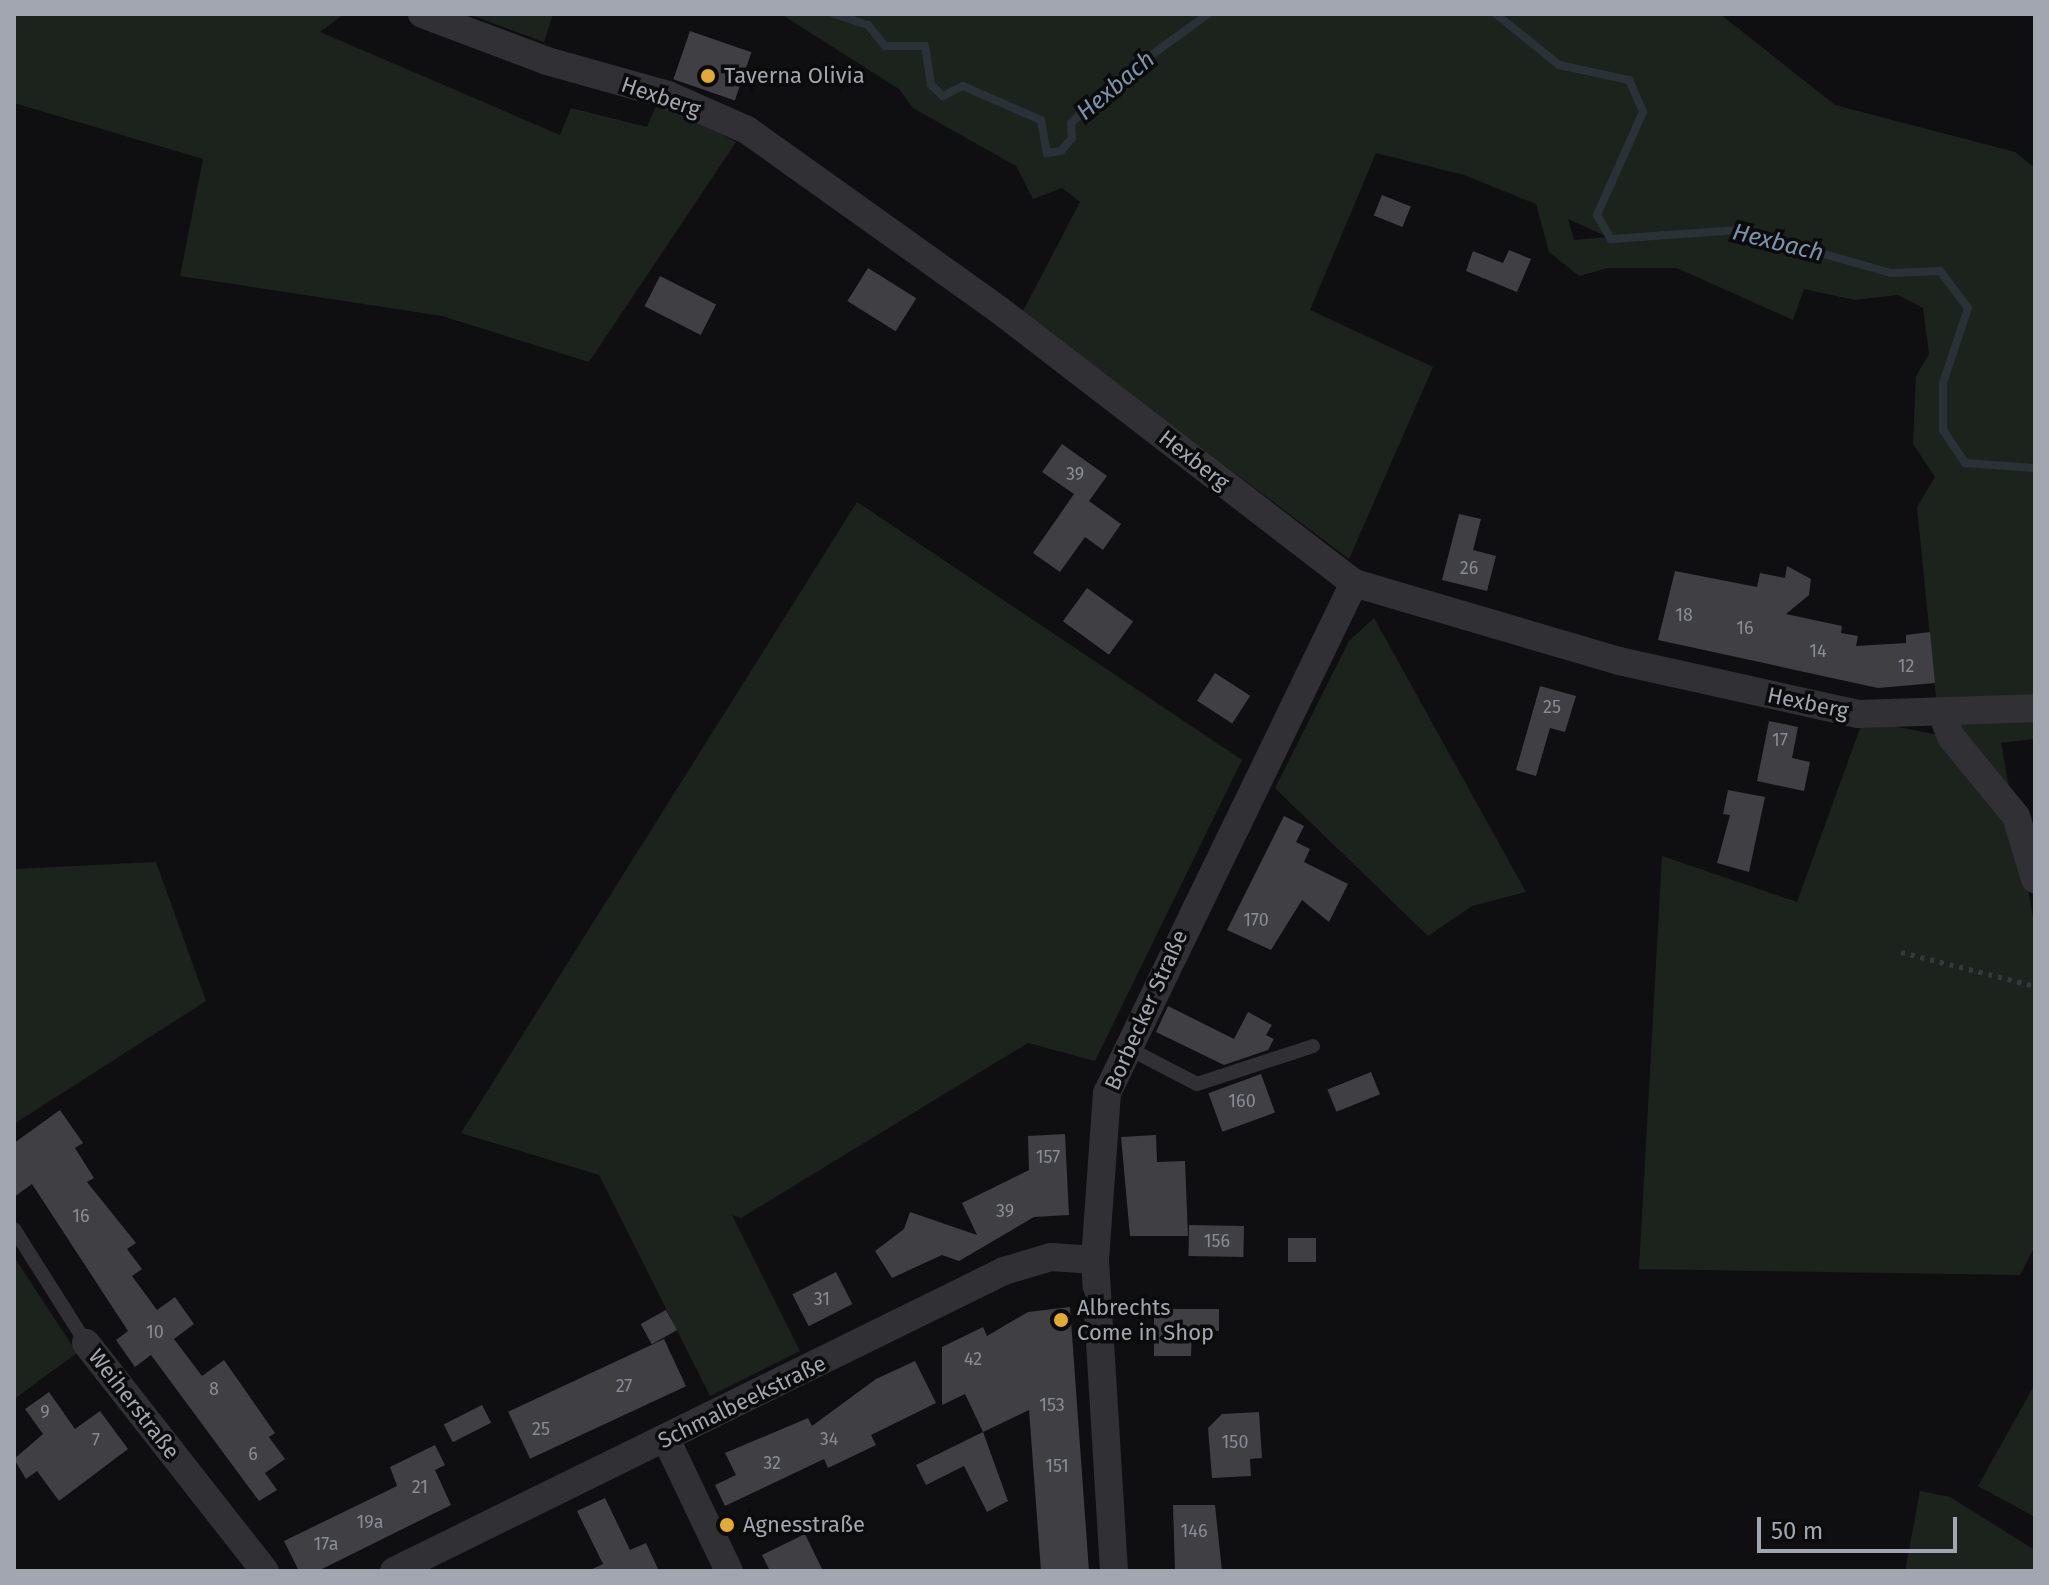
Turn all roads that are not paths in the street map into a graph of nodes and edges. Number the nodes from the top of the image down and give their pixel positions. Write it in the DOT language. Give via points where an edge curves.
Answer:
graph roads {
  1 [pos="422,14"];
  2 [pos="1354,583"];
  3 [pos="2035,708"];
  4 [pos="1943,716"];
  5 [pos="2035,879"];
  6 [pos="1313,1046"];
  7 [pos="1126,1047"];
  8 [pos="14,1229"];
  9 [pos="1095,1260"];
  10 [pos="86,1343"];
  11 [pos="666,1439"];
  12 [pos="265,1571"];
  13 [pos="394,1571"];
  14 [pos="729,1571"];
  15 [pos="1114,1571"];
  1 -- 2 [label="street, Hexberg" via="547,61 668,95 747,130 998,309"];
  2 -- 4 [label="street, Hexberg" via="1634,664 1858,714"];
  2 -- 7 [label="street, Borbecker Straße"];
  3 -- 4 [label="street, Hexberg"];
  4 -- 5 [label="street" via="1951,737 2016,816"];
  6 -- 7 [label="lane" via="1197,1084"];
  7 -- 9 [label="street, Borbecker Straße" via="1101,1123"];
  8 -- 10 [label="lane, Weiherstraße"];
  9 -- 11 [label="street, Schmalbeekstraße" via="1051,1257 1004,1271"];
  9 -- 15 [label="street, Borbecker Straße"];
  10 -- 12 [label="street, Weiherstraße"];
  11 -- 13 [label="street, Schmalbeekstraße"];
  11 -- 14 [label="street"];
}
